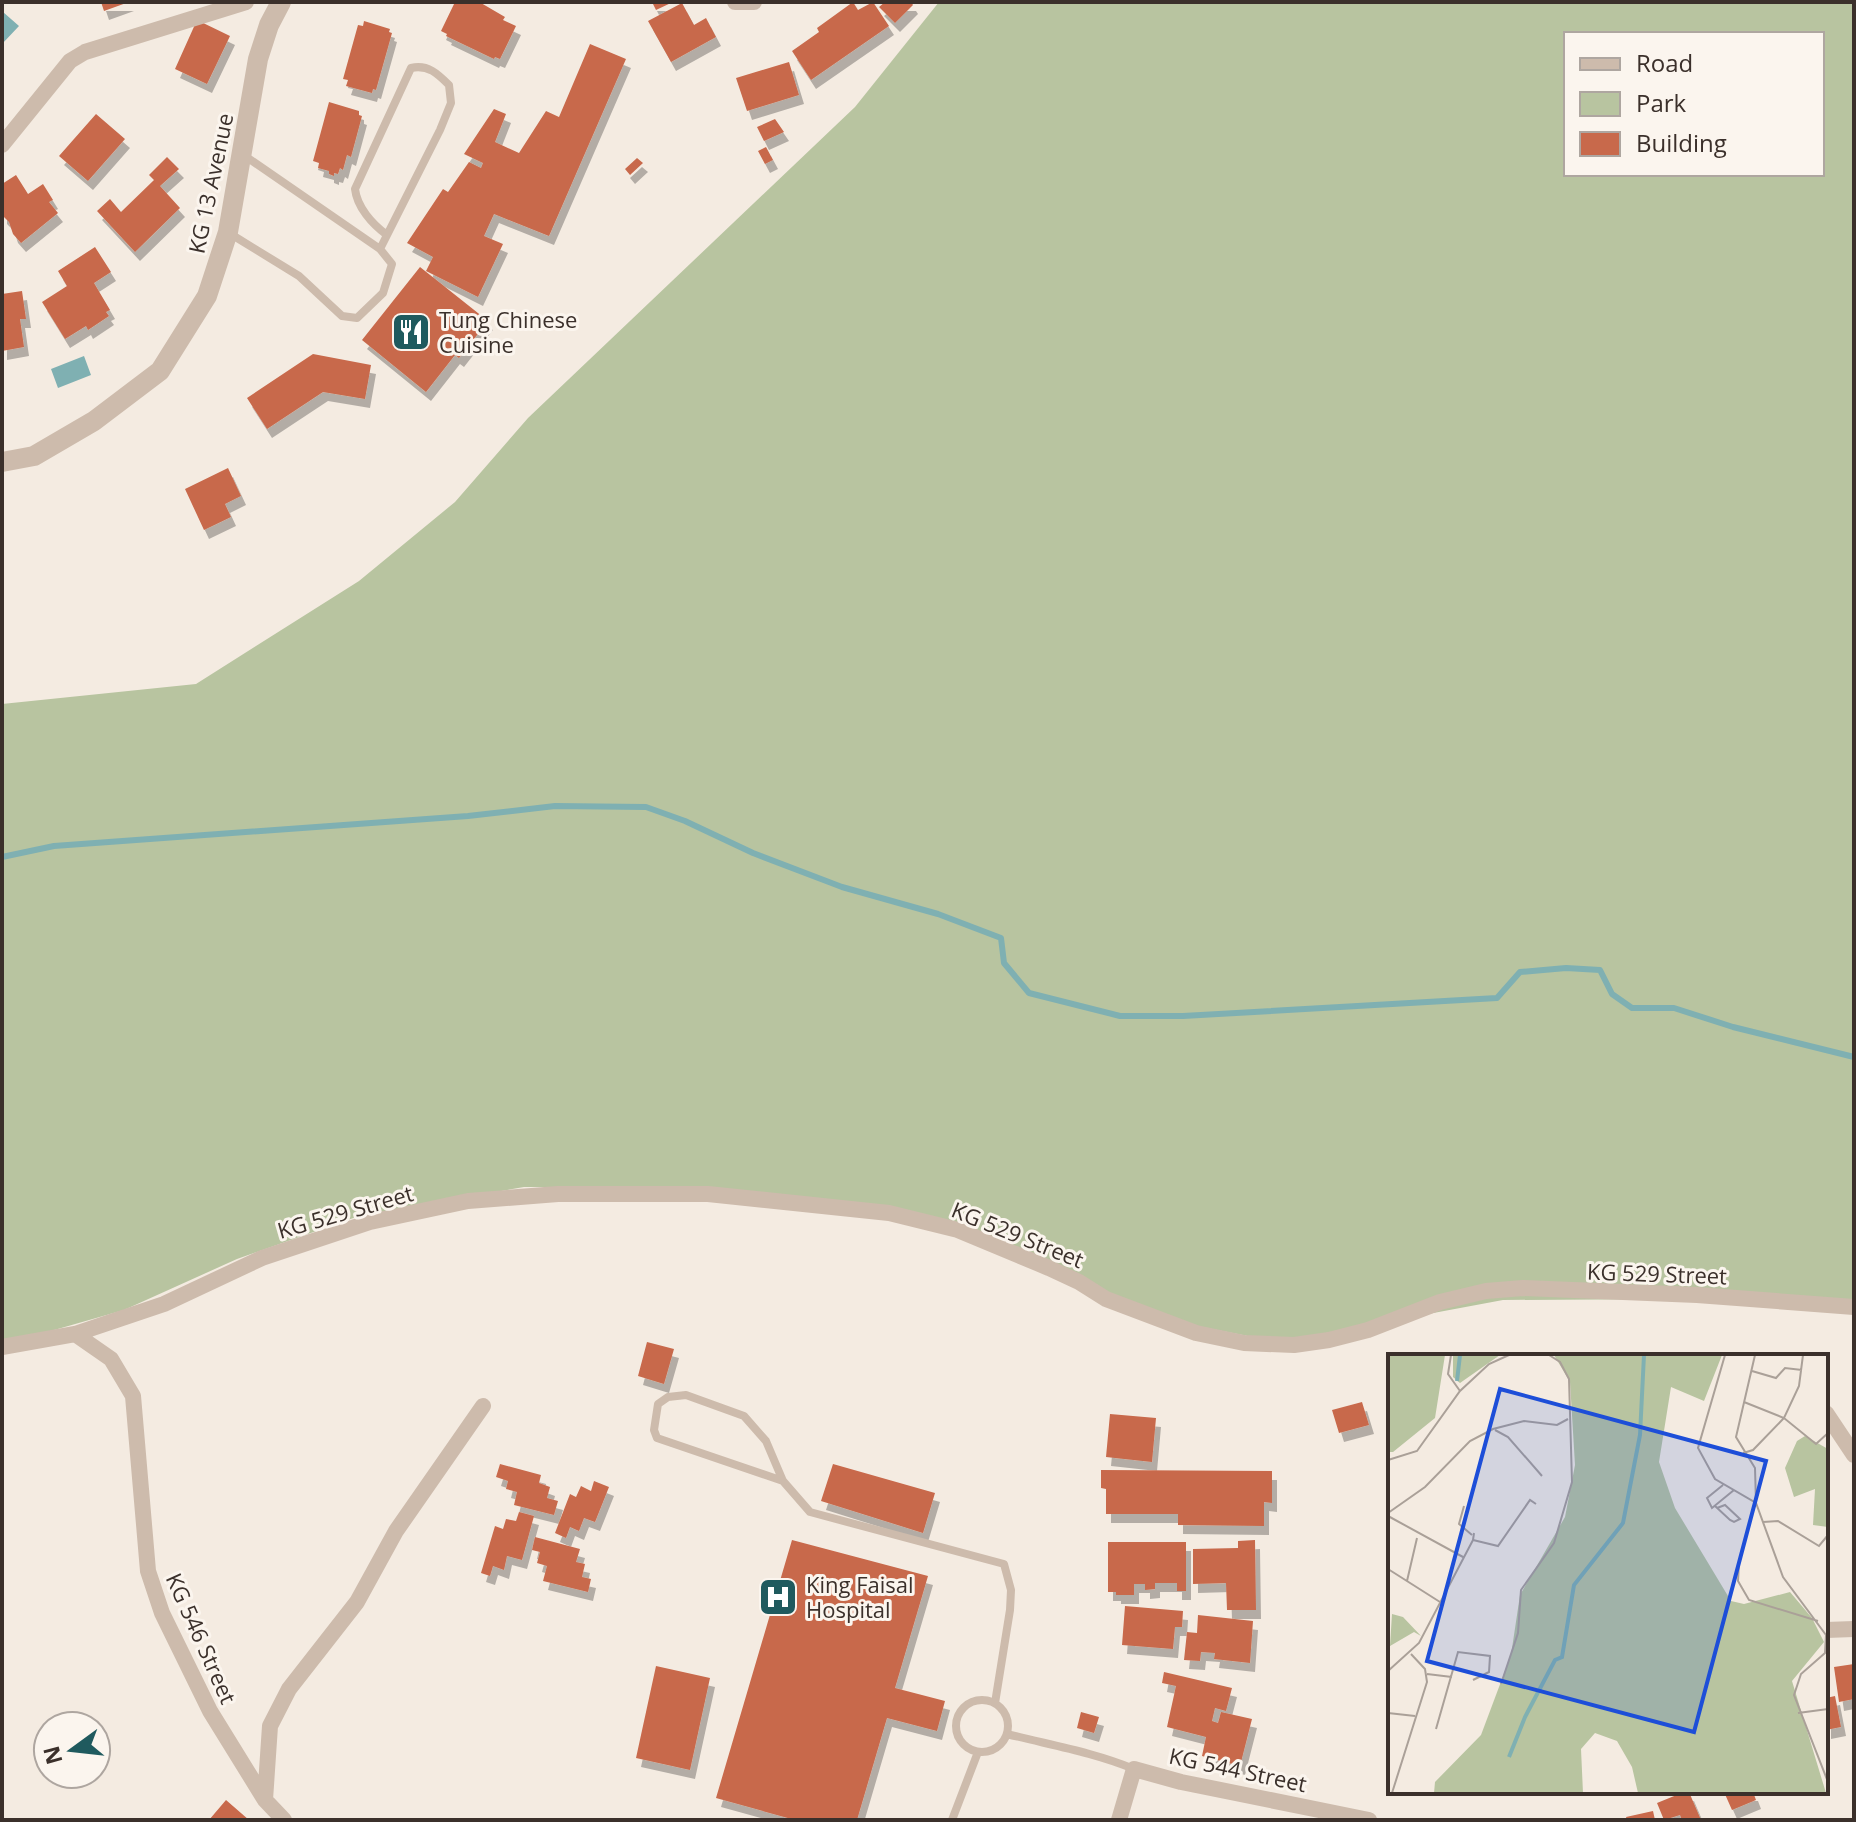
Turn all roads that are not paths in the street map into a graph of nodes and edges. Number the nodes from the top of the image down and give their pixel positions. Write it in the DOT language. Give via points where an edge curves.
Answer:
graph roads {
  1 [pos="246,2"];
  2 [pos="281,2"];
  3 [pos="735,2"];
  4 [pos="754,2"];
  5 [pos="2,145"];
  6 [pos="242,154"];
  7 [pos="228,232"];
  8 [pos="387,235"];
  9 [pos="380,249"];
  10 [pos="2,462"];
  11 [pos="1854,1307"];
  12 [pos="75,1334"];
  13 [pos="2,1347"];
  14 [pos="483,1406"];
  15 [pos="1828,1416"];
  16 [pos="1854,1455"];
  17 [pos="783,1481"];
  18 [pos="1854,1629"];
  19 [pos="1828,1630"];
  20 [pos="995,1703"];
  21 [pos="1007,1734"];
  22 [pos="978,1752"];
  23 [pos="1134,1769"];
  24 [pos="265,1800"];
  25 [pos="284,1820"];
  26 [pos="952,1820"];
  27 [pos="1119,1820"];
  28 [pos="1369,1820"];
  1 -- 5 [label="street" via="85,52 70,61"];
  2 -- 6 [label="street, KG 13 Avenue" via="258,59"];
  3 -- 4 [label="street"];
  6 -- 7 [label="street, KG 13 Avenue"];
  6 -- 9 [label="lane"];
  7 -- 9 [label="lane" via="299,276 342,316 357,318 383,293 392,264"];
  7 -- 10 [label="street, KG 13 Avenue" via="207,296 160,371 94,421 34,456"];
  8 -- 8 [label="lane" via="451,103 449,85 420,66 411,68 355,189 357,201"];
  8 -- 9 [label="lane"];
  11 -- 12 [label="street, KG 529 Street" via="1523,1288 1440,1302 1329,1340 1244,1343 1196,1333 1106,1299 958,1230 889,1213 708,1194 558,1194 468,1201 370,1222 262,1258 164,1304"];
  12 -- 13 [label="street, KG 529 Street"];
  12 -- 24 [label="street, KG 546 Street" via="111,1359 133,1396 148,1571 162,1613 210,1711"];
  14 -- 24 [label="street" via="396,1531 357,1602 289,1689 270,1726"];
  15 -- 16 [label="street"];
  17 -- 17 [label="lane" via="766,1441 744,1416 686,1395 658,1404 657,1438"];
  17 -- 20 [label="lane" via="810,1512 1004,1564 1010,1610"];
  18 -- 19 [label="street"];
  20 -- 21 [label="lane" via="1006,1716"];
  20 -- 22 [label="lane" via="969,1704 958,1717 961,1741"];
  21 -- 22 [label="lane" via="998,1747"];
  21 -- 23 [label="lane, KG 544 Street" via="1100,1754"];
  22 -- 26 [label="lane"];
  23 -- 27 [label="street"];
  23 -- 28 [label="street, KG 544 Street"];
  24 -- 25 [label="street, KG 546 Street"];
}
